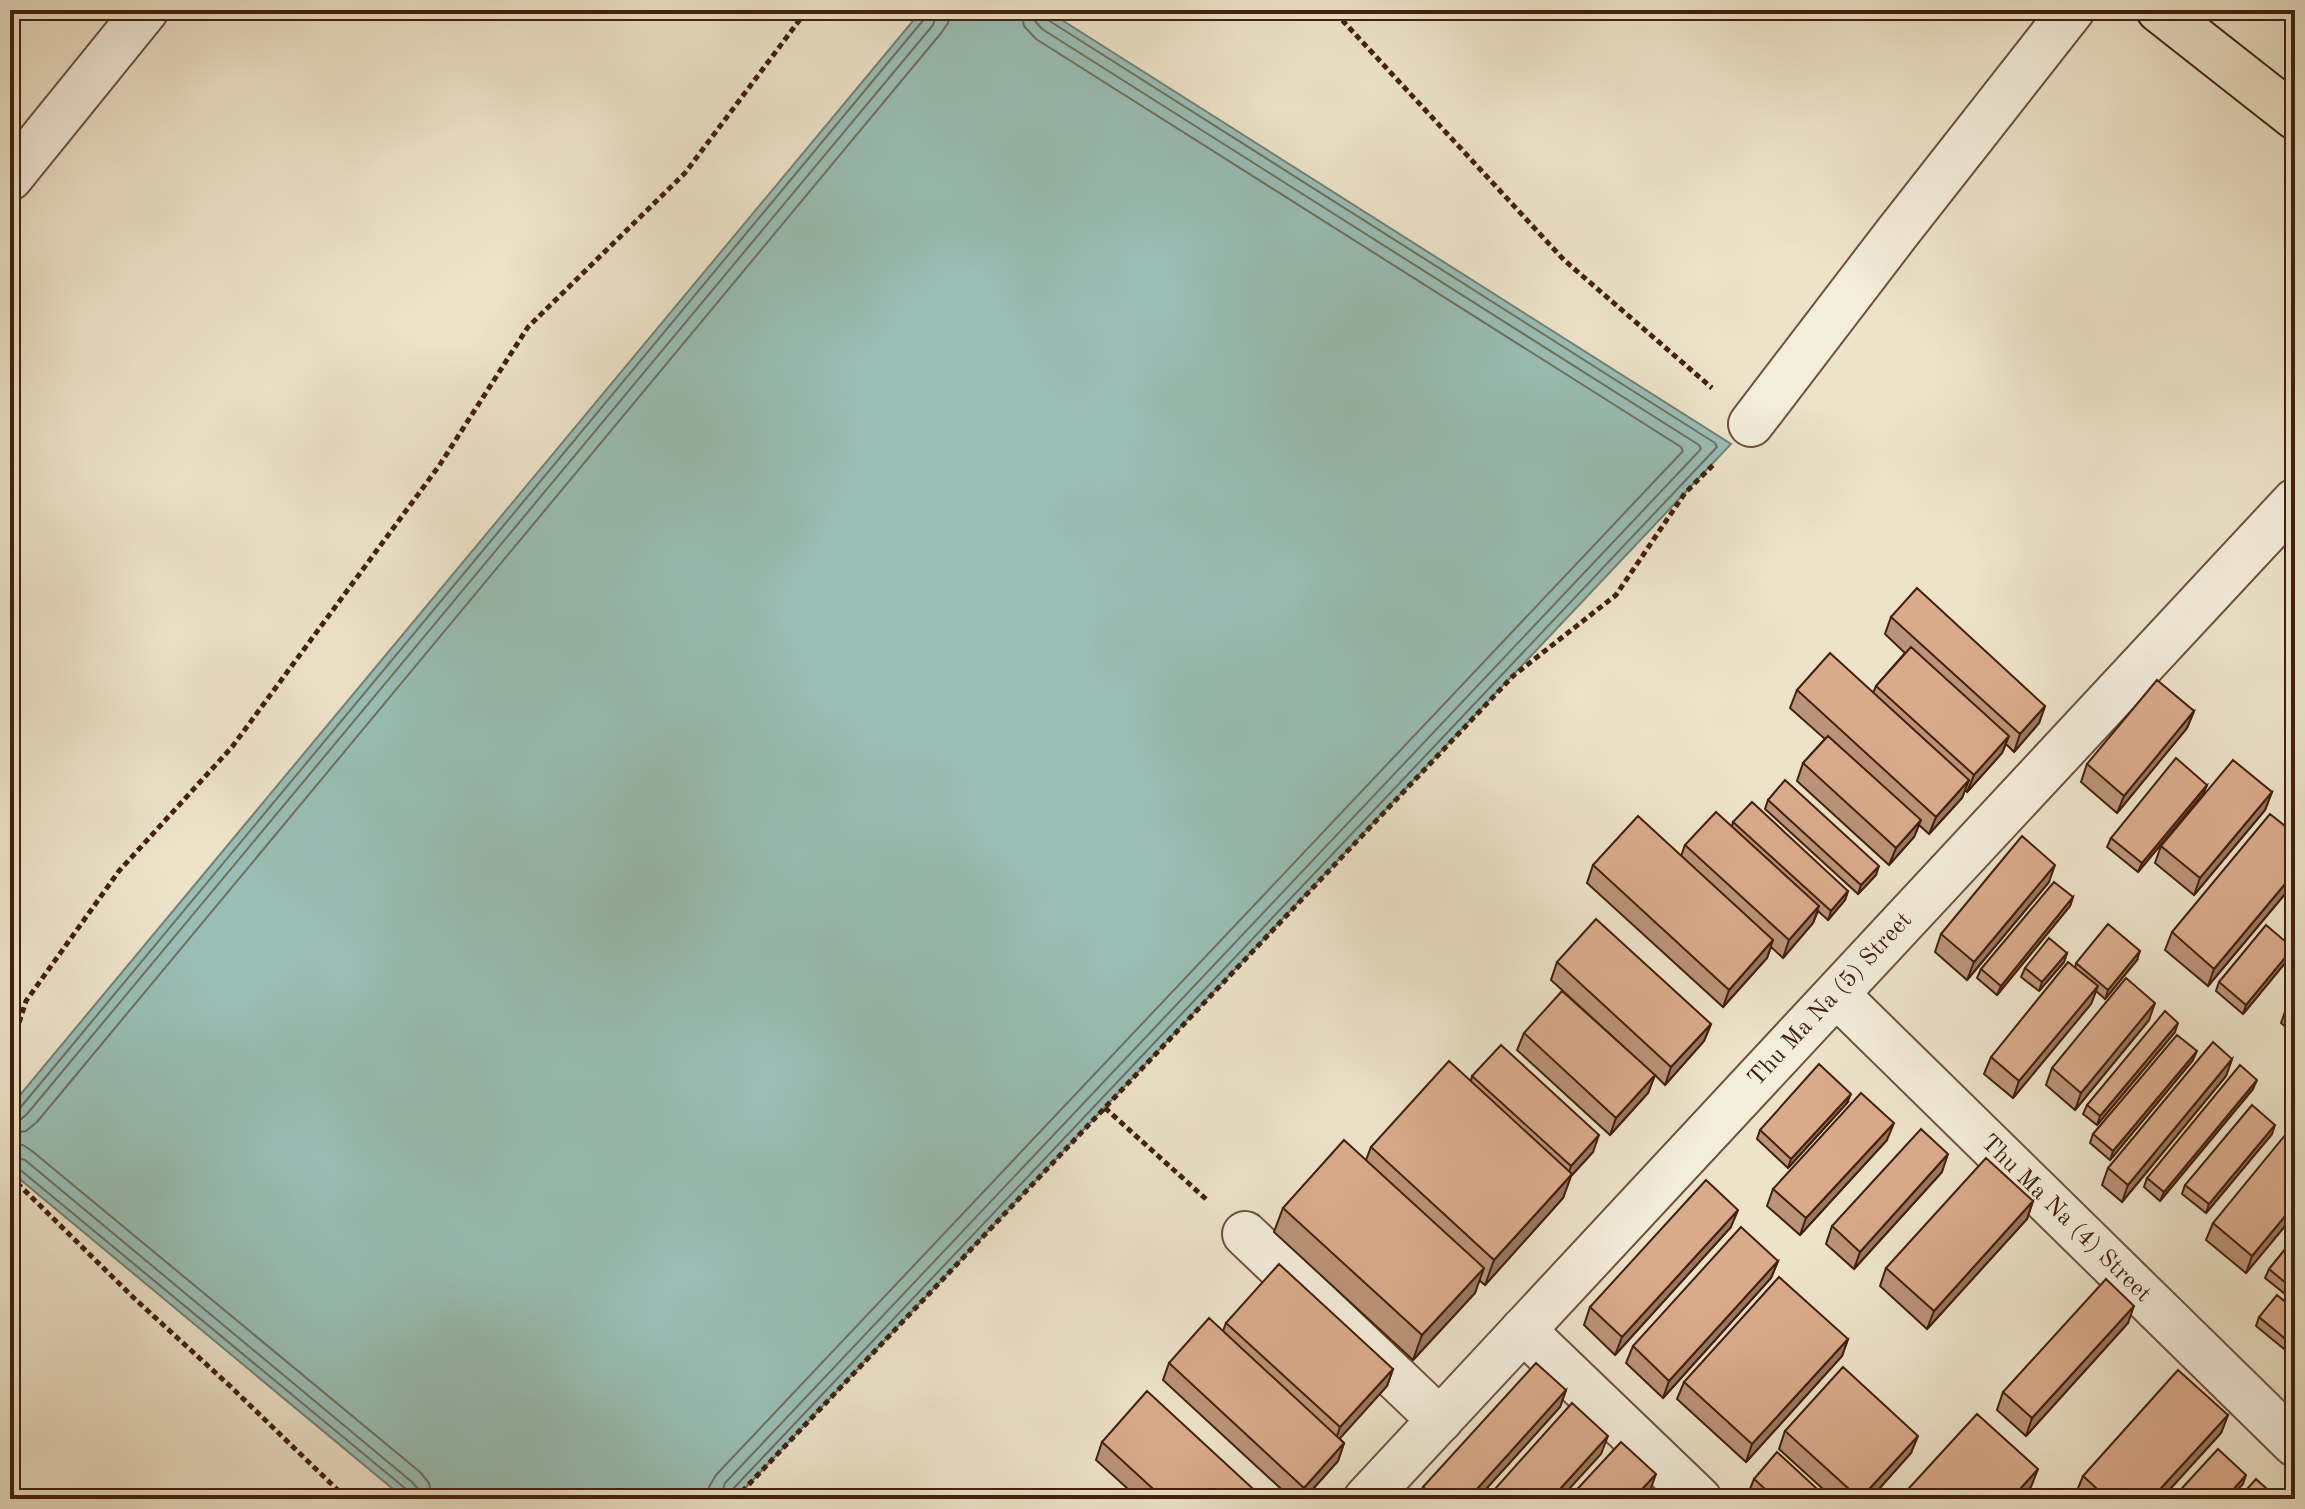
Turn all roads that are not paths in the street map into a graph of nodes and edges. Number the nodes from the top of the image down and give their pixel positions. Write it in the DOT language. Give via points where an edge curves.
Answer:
graph roads {
  1 [pos="146,10"];
  2 [pos="2072,10"];
  3 [pos="2159,10"];
  4 [pos="2295,117"];
  5 [pos="10,178"];
  6 [pos="1751,424"];
  7 [pos="2295,501"];
  8 [pos="1837,995"];
  9 [pos="1245,1234"];
  10 [pos="1523,1330"];
  11 [pos="1440,1420"];
  12 [pos="2295,1444"];
  13 [pos="1366,1499"];
  14 [pos="1699,1499"];
  1 -- 5 [label="street"];
  2 -- 6 [label="street"];
  3 -- 4 [label="main road"];
  7 -- 8 [label="street, Thu Ma Na (5) Street"];
  8 -- 10 [label="street, Thu Ma Na (5) Street"];
  8 -- 12 [label="street, Thu Ma Na (4) Street"];
  9 -- 11 [label="street"];
  10 -- 11 [label="street, Thu Ma Na (5) Street"];
  10 -- 14 [label="street"];
  11 -- 13 [label="street, Thu Ma Na (5) Street"];
}
